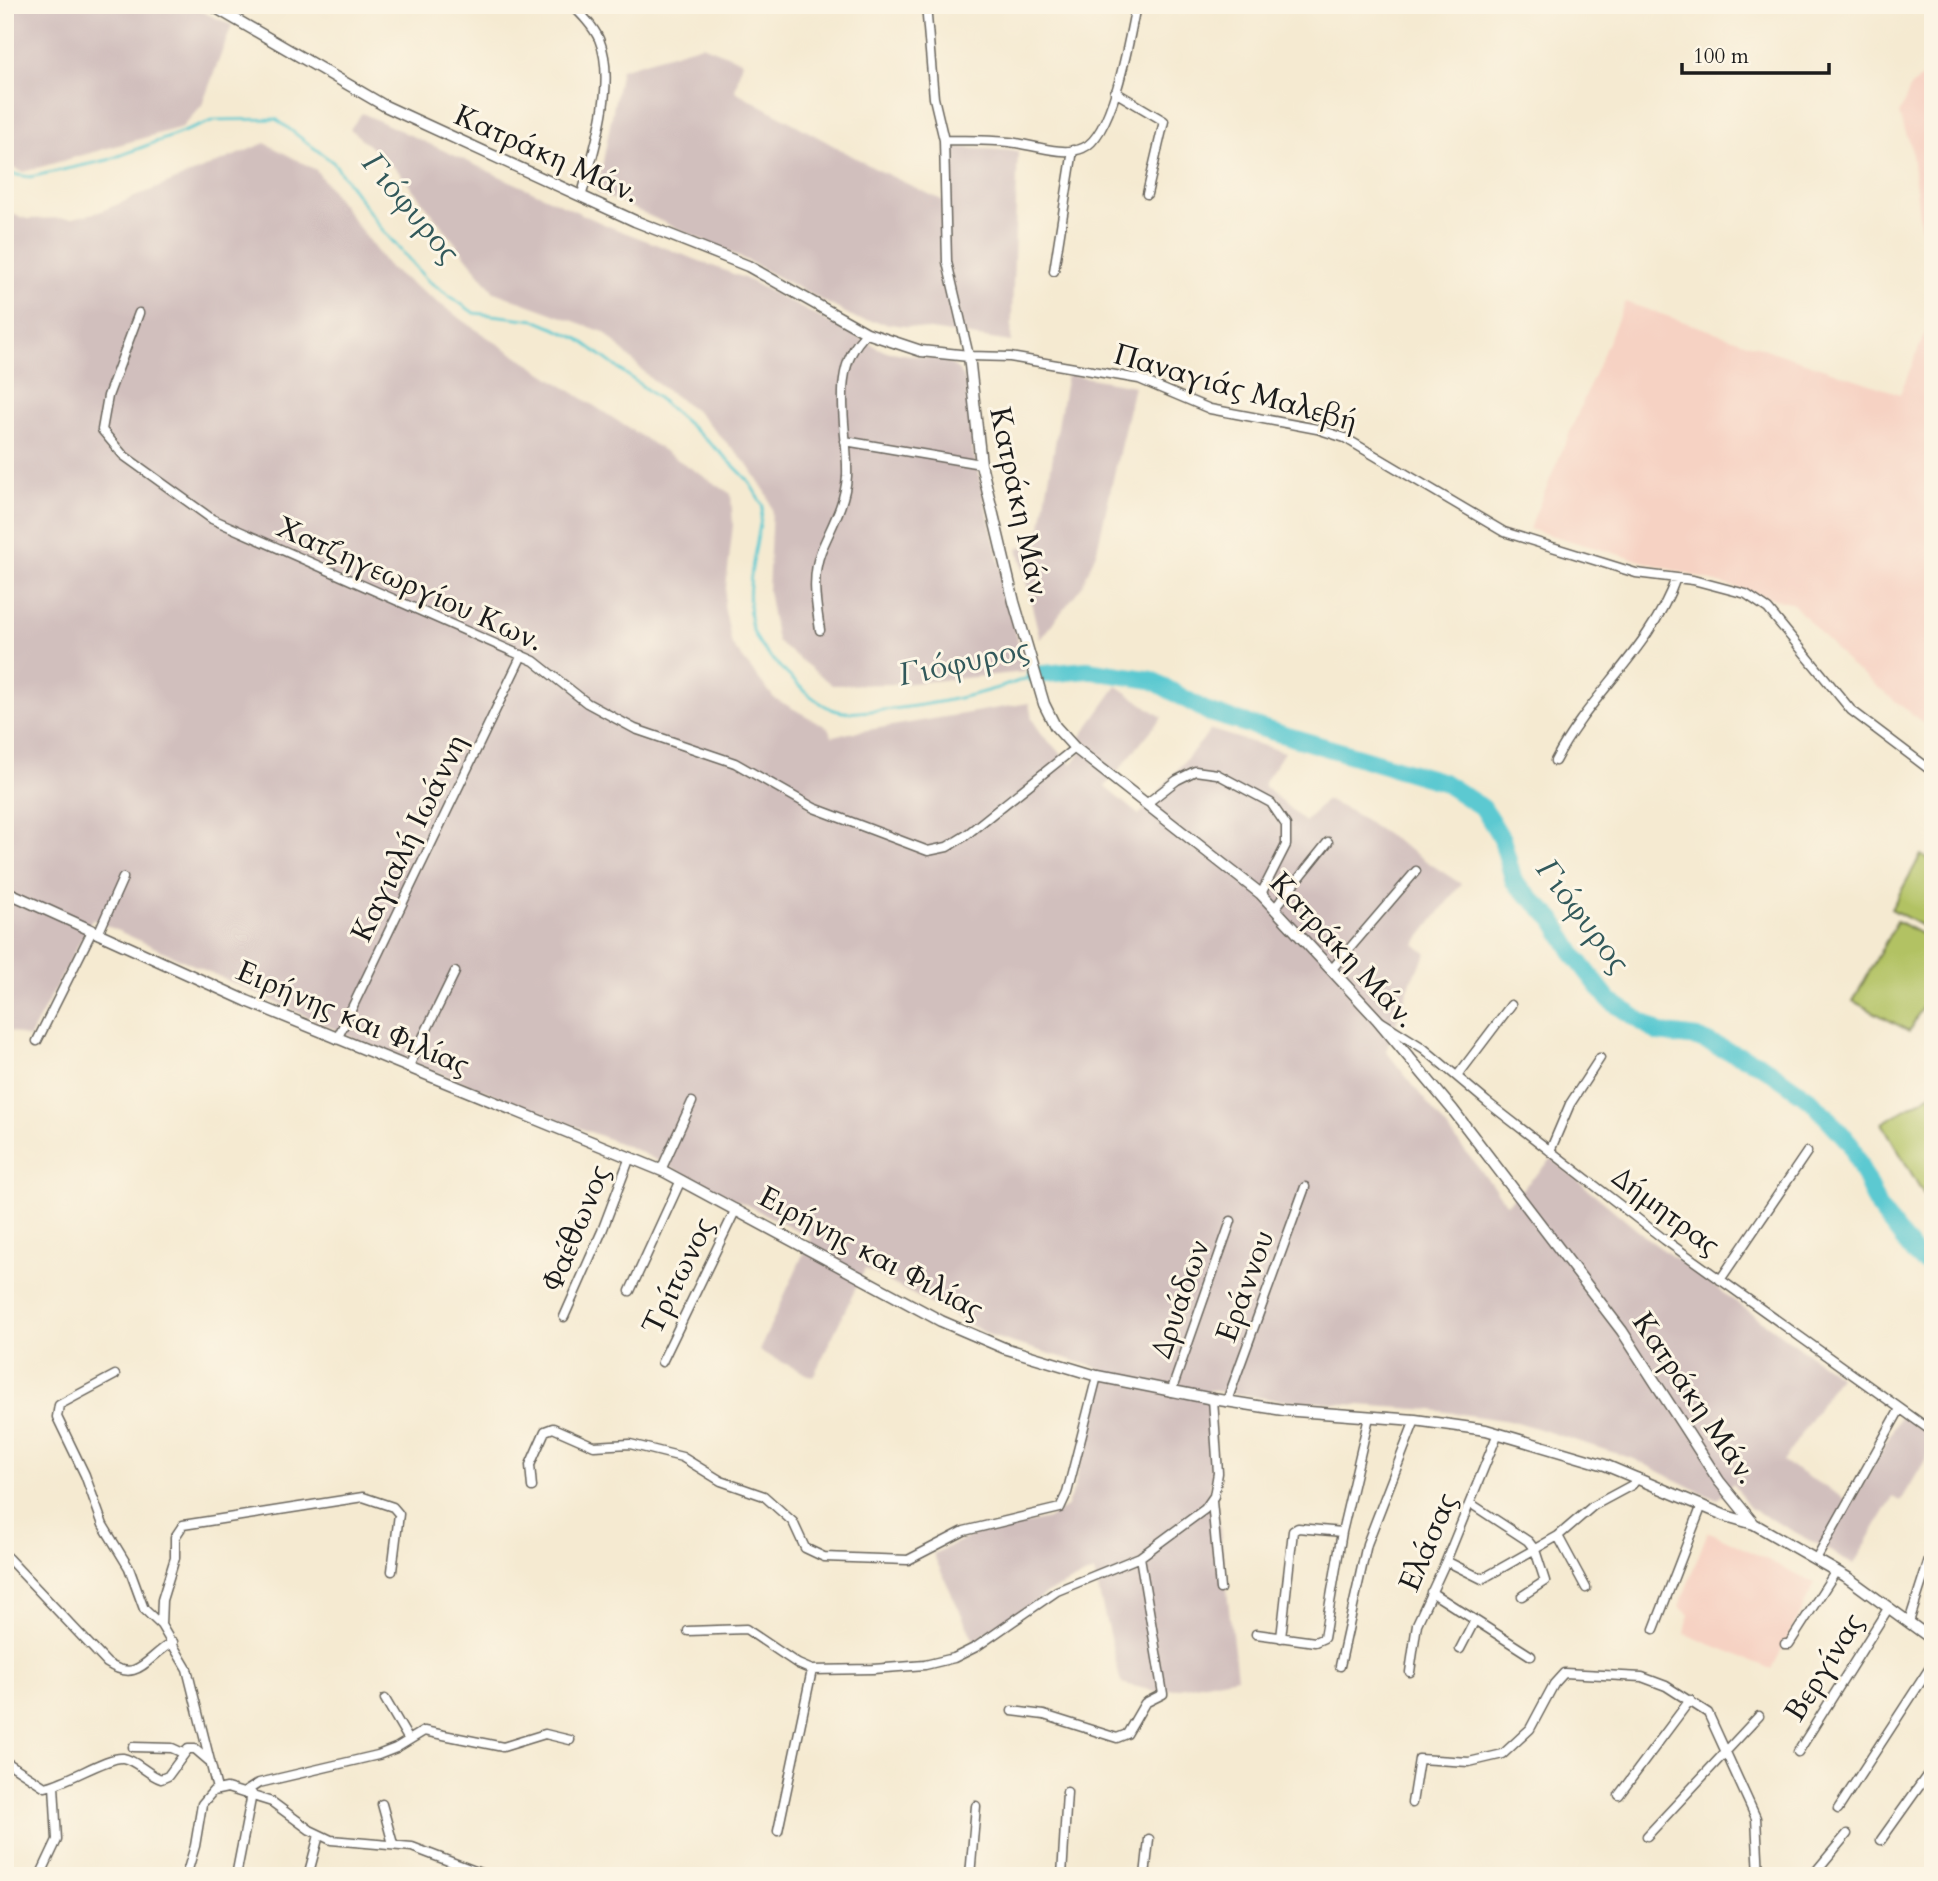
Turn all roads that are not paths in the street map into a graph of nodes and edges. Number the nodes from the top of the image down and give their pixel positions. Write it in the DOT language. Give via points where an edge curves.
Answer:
graph roads {
  1 [pos="211,5"];
  2 [pos="572,5"];
  3 [pos="926,5"];
  4 [pos="1136,5"];
  5 [pos="1115,92"];
  6 [pos="944,139"];
  7 [pos="1073,150"];
  8 [pos="582,194"];
  9 [pos="1147,194"];
  10 [pos="1054,271"];
  11 [pos="139,313"];
  12 [pos="867,333"];
  13 [pos="970,355"];
  14 [pos="845,441"];
  15 [pos="981,464"];
  16 [pos="1676,578"];
  17 [pos="820,630"];
  18 [pos="522,655"];
  19 [pos="1075,748"];
  20 [pos="1555,761"];
  21 [pos="1933,772"];
  22 [pos="1146,804"];
  23 [pos="1328,842"];
  24 [pos="1416,871"];
  25 [pos="123,878"];
  26 [pos="5,891"];
  27 [pos="1261,894"];
  28 [pos="1275,908"];
  29 [pos="95,933"];
  30 [pos="1332,969"];
  31 [pos="455,972"];
  32 [pos="1511,1005"];
  33 [pos="1377,1020"];
  34 [pos="337,1039"];
  35 [pos="37,1041"];
  36 [pos="1600,1058"];
  37 [pos="408,1069"];
  38 [pos="1458,1075"];
  39 [pos="692,1102"];
  40 [pos="1550,1151"];
  41 [pos="1807,1152"];
  42 [pos="630,1157"];
  43 [pos="661,1170"];
  44 [pos="681,1180"];
  45 [pos="1305,1187"];
  46 [pos="736,1209"];
  47 [pos="1231,1221"];
  48 [pos="1720,1280"];
  49 [pos="630,1291"];
  50 [pos="564,1317"];
  51 [pos="662,1362"];
  52 [pos="115,1375"];
  53 [pos="1097,1376"];
  54 [pos="1171,1392"];
  55 [pos="1213,1399"];
  56 [pos="1227,1401"];
  57 [pos="1900,1409"];
  58 [pos="1369,1417"];
  59 [pos="1415,1420"];
  60 [pos="1933,1432"];
  61 [pos="1498,1433"];
  62 [pos="1638,1478"];
  63 [pos="532,1487"];
  64 [pos="1212,1500"];
  65 [pos="1470,1503"];
  66 [pos="1702,1505"];
  67 [pos="1754,1524"];
  68 [pos="1342,1532"];
  69 [pos="1558,1536"];
  70 [pos="1933,1547"];
  71 [pos="1535,1549"];
  72 [pos="5,1555"];
  73 [pos="1140,1557"];
  74 [pos="1816,1559"];
  75 [pos="1446,1561"];
  76 [pos="392,1571"];
  77 [pos="1836,1571"];
  78 [pos="1220,1588"];
  79 [pos="1586,1588"];
  80 [pos="1431,1592"];
  81 [pos="1522,1596"];
  82 [pos="1889,1607"];
  83 [pos="1475,1620"];
  84 [pos="1909,1622"];
  85 [pos="161,1625"];
  86 [pos="1654,1629"];
  87 [pos="688,1632"];
  88 [pos="1256,1634"];
  89 [pos="1281,1638"];
  90 [pos="1933,1640"];
  91 [pos="173,1642"];
  92 [pos="1784,1644"];
  93 [pos="1460,1649"];
  94 [pos="1531,1657"];
  95 [pos="1933,1663"];
  96 [pos="1340,1666"];
  97 [pos="812,1670"];
  98 [pos="1410,1672"];
  99 [pos="385,1699"];
  100 [pos="1690,1700"];
  101 [pos="1012,1711"];
  102 [pos="1759,1716"];
  103 [pos="570,1740"];
  104 [pos="409,1741"];
  105 [pos="133,1747"];
  106 [pos="1726,1748"];
  107 [pos="1798,1752"];
  108 [pos="183,1753"];
  109 [pos="5,1761"];
  110 [pos="209,1761"];
  111 [pos="1933,1767"];
  112 [pos="54,1785"];
  113 [pos="217,1789"];
  114 [pos="1067,1792"];
  115 [pos="248,1793"];
  116 [pos="1619,1795"];
  117 [pos="1412,1803"];
  118 [pos="382,1804"];
  119 [pos="976,1806"];
  120 [pos="1838,1809"];
  121 [pos="778,1831"];
  122 [pos="1847,1834"];
  123 [pos="319,1835"];
  124 [pos="1647,1836"];
  125 [pos="1149,1839"];
  126 [pos="1881,1840"];
  127 [pos="393,1844"];
  128 [pos="40,1876"];
  129 [pos="186,1876"];
  130 [pos="236,1876"];
  131 [pos="308,1876"];
  132 [pos="488,1876"];
  133 [pos="970,1876"];
  134 [pos="1062,1876"];
  135 [pos="1145,1876"];
  136 [pos="1759,1876"];
  137 [pos="1812,1876"];
  1 -- 8 [label="street, Κατράκη Μάν." via="385,106"];
  2 -- 8 [label="street" via="597,35 605,66 605,96"];
  3 -- 6 [label="street" via="934,98"];
  4 -- 5 [label="street"];
  5 -- 7 [label="street" via="1094,142"];
  5 -- 9 [label="street" via="1164,121"];
  6 -- 7 [label="street"];
  6 -- 13 [label="street" via="947,262"];
  7 -- 10 [label="street"];
  8 -- 12 [label="street, Κατράκη Μάν." via="771,277"];
  11 -- 18 [label="street, Χατζηγεωργίου Κων." via="102,421 104,434 116,449 226,528"];
  12 -- 13 [label="street, Κατράκη Μάν." via="911,349"];
  12 -- 14 [label="street" via="849,358 843,382"];
  13 -- 15 [label="street, Κατράκη Μάν."];
  13 -- 16 [label="street, Παναγιάς Μαλεβή" via="1010,357 1139,379 1210,409 1317,429 1370,450 1504,532 1590,561"];
  14 -- 15 [label="street"];
  14 -- 17 [label="street" via="847,476 840,513 820,553 814,588"];
  15 -- 19 [label="street, Κατράκη Μάν." via="1044,704 1055,726"];
  16 -- 20 [label="street" via="1650,631 1566,740"];
  16 -- 21 [label="street, Παναγιάς Μαλεβή" via="1738,592 1768,609 1851,710"];
  18 -- 19 [label="street, Χατζηγεωργίου Κων." via="623,724 735,763 808,805 925,850 942,849 958,841"];
  18 -- 34 [label="street, Καγιαλή Ιωάννη"];
  19 -- 22 [label="street, Κατράκη Μάν."];
  22 -- 27 [label="street, Κατράκη Μάν."];
  22 -- 27 [label="street" via="1195,771 1217,774 1271,803 1286,825 1286,845"];
  23 -- 28 [label="street"];
  24 -- 30 [label="street"];
  25 -- 29 [label="street"];
  26 -- 29 [label="street, Ειρήνης και Φιλίας"];
  27 -- 28 [label="street, Κατράκη Μάν."];
  28 -- 30 [label="street, Κατράκη Μάν."];
  29 -- 34 [label="street, Ειρήνης και Φιλίας"];
  29 -- 35 [label="street"];
  30 -- 33 [label="street, Κατράκη Μάν."];
  31 -- 37 [label="street"];
  32 -- 38 [label="street"];
  33 -- 38 [label="street, Δήμητρας" via="1403,1033"];
  33 -- 67 [label="street, Κατράκη Μάν." via="1453,1110 1600,1301 1719,1481"];
  34 -- 37 [label="street, Ειρήνης και Φιλίας"];
  36 -- 40 [label="street" via="1570,1104"];
  37 -- 42 [label="street, Ειρήνης και Φιλίας"];
  38 -- 40 [label="street, Δήμητρας"];
  39 -- 43 [label="street"];
  40 -- 48 [label="street, Δήμητρας"];
  41 -- 48 [label="street"];
  42 -- 43 [label="street, Ειρήνης και Φιλίας"];
  42 -- 50 [label="street, Φαέθωνος"];
  43 -- 44 [label="street, Ειρήνης και Φιλίας"];
  44 -- 46 [label="street, Ειρήνης και Φιλίας"];
  44 -- 49 [label="street"];
  45 -- 56 [label="street, Εράννου"];
  46 -- 51 [label="street, Τρίτωνος"];
  46 -- 53 [label="street, Ειρήνης και Φιλίας" via="971,1335"];
  47 -- 54 [label="street, Δρυάδων"];
  48 -- 57 [label="street, Δήμητρας"];
  52 -- 85 [label="street" via="59,1405 56,1411 144,1609"];
  53 -- 54 [label="street, Ειρήνης και Φιλίας"];
  53 -- 63 [label="street" via="1060,1508 964,1531 908,1560 812,1553 793,1522 764,1496 721,1481 662,1450 630,1444 594,1446 553,1428 545,1431 531,1460"];
  54 -- 55 [label="street, Ειρήνης και Φιλίας"];
  55 -- 56 [label="street, Ειρήνης και Φιλίας"];
  55 -- 64 [label="street" via="1219,1465"];
  56 -- 58 [label="street, Ειρήνης και Φιλίας"];
  57 -- 60 [label="street, Δήμητρας"];
  57 -- 74 [label="street"];
  58 -- 59 [label="street, Ειρήνης και Φιλίας"];
  58 -- 68 [label="street"];
  59 -- 61 [label="street, Ειρήνης και Φιλίας"];
  59 -- 96 [label="street" via="1367,1544"];
  61 -- 62 [label="street, Ειρήνης και Φιλίας"];
  61 -- 65 [label="street, Ελάσας"];
  62 -- 66 [label="street, Ειρήνης και Φιλίας"];
  62 -- 69 [label="street" via="1593,1506"];
  64 -- 73 [label="street"];
  64 -- 78 [label="street"];
  65 -- 71 [label="street"];
  65 -- 75 [label="street, Ελάσας"];
  66 -- 67 [label="street, Ειρήνης και Φιλίας"];
  66 -- 86 [label="street"];
  67 -- 74 [label="street"];
  68 -- 89 [label="street" via="1324,1638 1317,1642"];
  68 -- 89 [label="street" via="1293,1531"];
  69 -- 71 [label="street"];
  69 -- 79 [label="street"];
  70 -- 84 [label="street"];
  71 -- 75 [label="street" via="1482,1578"];
  71 -- 81 [label="street" via="1545,1581"];
  72 -- 91 [label="street" via="119,1671 138,1668"];
  73 -- 97 [label="street" via="1057,1591 976,1647 946,1661 873,1670"];
  73 -- 101 [label="street" via="1163,1693 1145,1703 1130,1730 1117,1738 1044,1715"];
  74 -- 77 [label="street"];
  75 -- 80 [label="street, Ελάσας"];
  76 -- 85 [label="street" via="399,1514 379,1500 340,1499 183,1525 175,1537"];
  77 -- 82 [label="street"];
  77 -- 92 [label="street" via="1802,1627"];
  80 -- 83 [label="street"];
  80 -- 98 [label="street, Ελάσας" via="1417,1624"];
  82 -- 84 [label="street"];
  82 -- 107 [label="street, Βεργίνας"];
  83 -- 93 [label="street"];
  83 -- 94 [label="street"];
  84 -- 90 [label="street"];
  85 -- 91 [label="street"];
  87 -- 97 [label="street" via="747,1629"];
  88 -- 89 [label="street"];
  91 -- 110 [label="street" via="187,1669"];
  95 -- 120 [label="street"];
  97 -- 121 [label="street"];
  99 -- 104 [label="street"];
  100 -- 106 [label="street" via="1712,1719"];
  100 -- 116 [label="street"];
  100 -- 117 [label="street" via="1642,1677 1564,1674 1532,1725 1503,1754 1469,1762 1419,1759"];
  102 -- 106 [label="street"];
  103 -- 104 [label="street" via="545,1734 503,1747 424,1731"];
  104 -- 115 [label="street" via="379,1755 258,1783"];
  105 -- 108 [label="street" via="172,1748"];
  106 -- 124 [label="street"];
  106 -- 136 [label="street" via="1756,1818"];
  108 -- 110 [label="street" via="195,1749"];
  108 -- 112 [label="street" via="162,1779 122,1758"];
  109 -- 112 [label="street" via="45,1787"];
  110 -- 113 [label="street"];
  111 -- 126 [label="street"];
  112 -- 128 [label="street" via="57,1840"];
  113 -- 115 [label="street"];
  113 -- 129 [label="street" via="200,1807"];
  114 -- 134 [label="street"];
  115 -- 123 [label="street" via="276,1804"];
  115 -- 130 [label="street"];
  118 -- 127 [label="street"];
  119 -- 133 [label="street"];
  122 -- 137 [label="street"];
  123 -- 127 [label="street" via="356,1844"];
  123 -- 131 [label="street"];
  125 -- 135 [label="street"];
  127 -- 132 [label="street" via="428,1851"];
}
